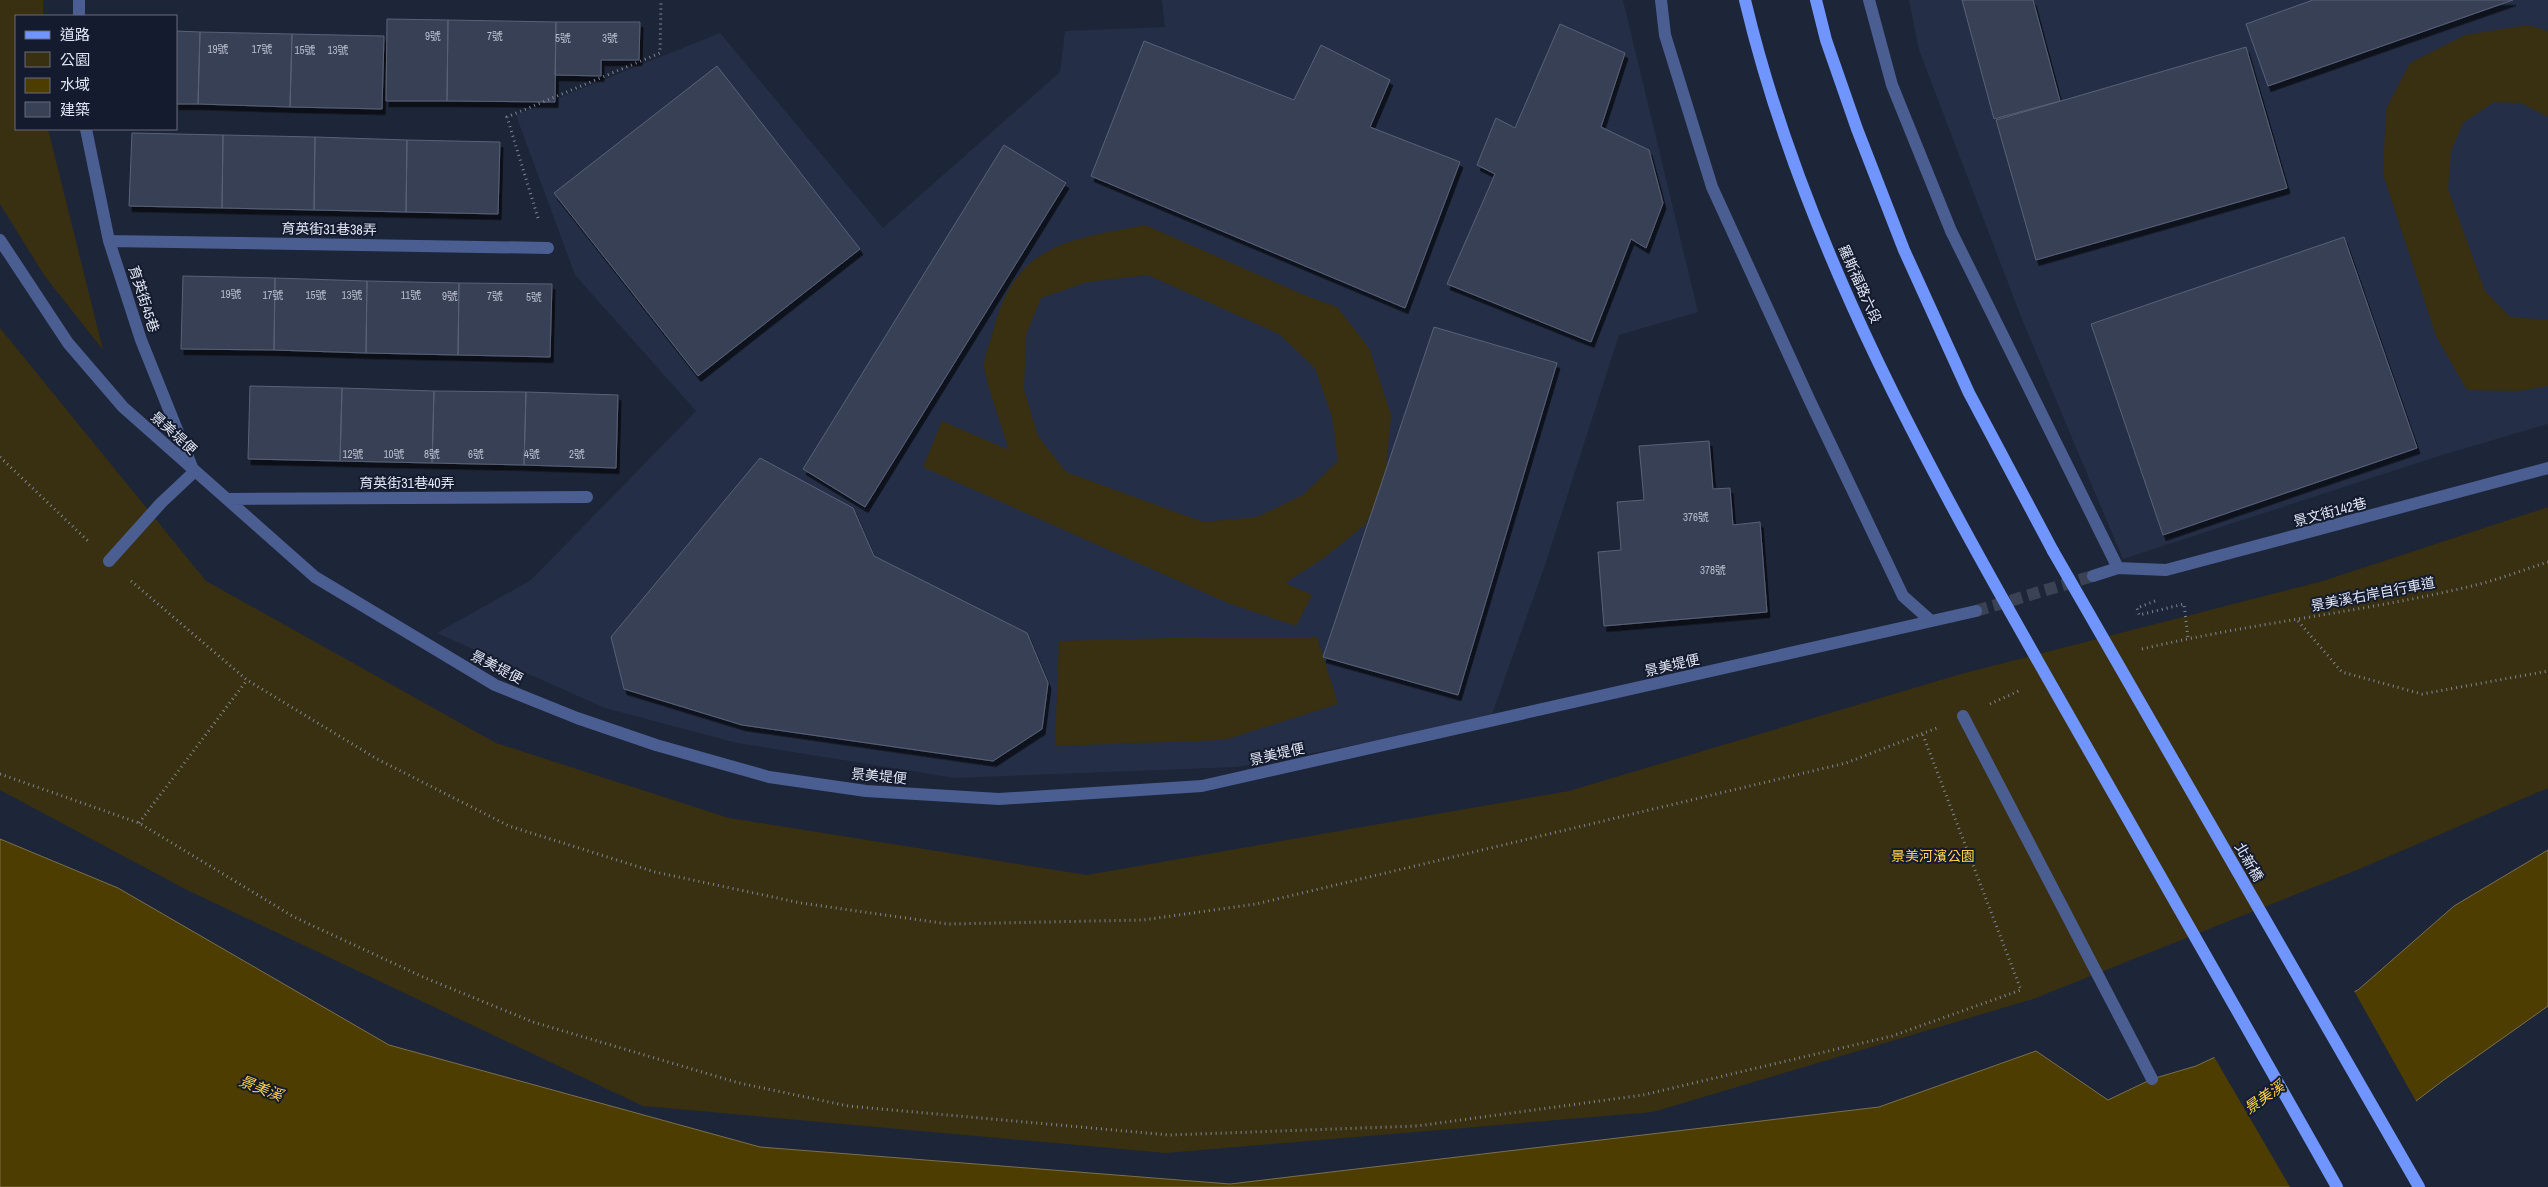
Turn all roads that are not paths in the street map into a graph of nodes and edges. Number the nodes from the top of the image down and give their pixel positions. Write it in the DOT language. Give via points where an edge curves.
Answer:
graph roads {
  1 [pos="79,0"];
  2 [pos="1661,0"];
  3 [pos="1745,0"];
  4 [pos="1816,0"];
  5 [pos="1869,0"];
  6 [pos="79,15"];
  7 [pos="86,130"];
  8 [pos="0,240"];
  9 [pos="109,241"];
  10 [pos="548,248"];
  11 [pos="2548,468"];
  12 [pos="194,472"];
  13 [pos="587,497"];
  14 [pos="227,499"];
  15 [pos="109,562"];
  16 [pos="2118,568"];
  17 [pos="2092,576"];
  18 [pos="1976,611"];
  19 [pos="1931,621"];
  20 [pos="1963,716"];
  21 [pos="2152,1079"];
  22 [pos="2338,1187"];
  23 [pos="2419,1187"];
  1 -- 6 [label="street"];
  2 -- 19 [label="street" via="1665,35 1712,187 1903,596"];
  3 -- 22 [label="main road, 羅斯福路六段, bridge" via="1760,63 1791,156 1842,284 1916,440"];
  4 -- 23 [label="main road, 北新橋, bridge" via="1856,129 1904,250 1969,392 2053,551"];
  5 -- 16 [label="street" via="1892,85 1952,231"];
  7 -- 9 [label="street, 育英街45巷"];
  8 -- 12 [label="street, 景美堤便" via="68,343 124,408"];
  9 -- 10 [label="street, 育英街31巷38弄"];
  9 -- 12 [label="street, 育英街45巷" via="141,340"];
  11 -- 16 [label="street, 景文街142巷" via="2166,570"];
  12 -- 14 [label="street, 景美堤便"];
  12 -- 15 [label="street" via="161,503"];
  13 -- 14 [label="street, 育英街31巷40弄"];
  14 -- 19 [label="street, 景美堤便" via="315,577 495,685 656,745 769,777 866,791 999,799 1202,786"];
  16 -- 17 [label="street, 景文街142巷"];
  18 -- 19 [label="street, 景美堤便"];
  20 -- 21 [label="street"];
}
